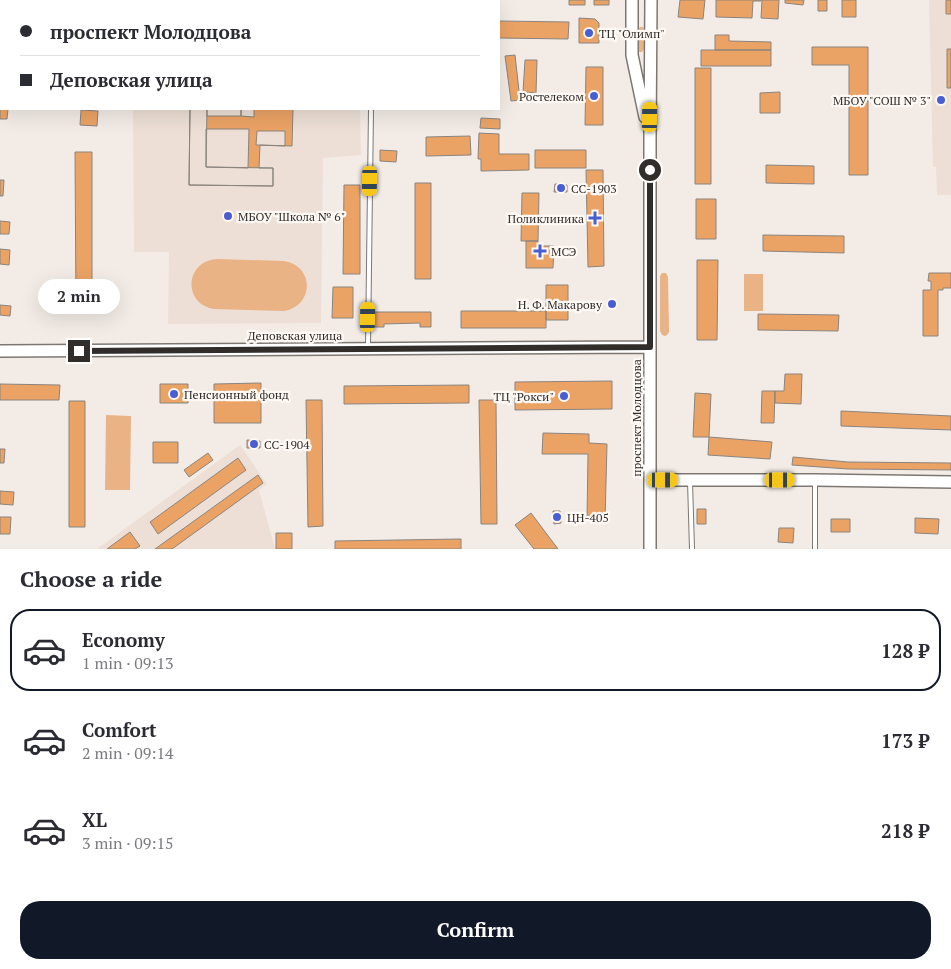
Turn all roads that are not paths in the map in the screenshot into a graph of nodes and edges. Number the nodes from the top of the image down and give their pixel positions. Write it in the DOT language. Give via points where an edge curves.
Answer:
graph roads {
  1 [pos="632,0"];
  2 [pos="652,0"];
  3 [pos="371,110"];
  4 [pos="650,137"];
  5 [pos="650,347"];
  6 [pos="368,348"];
  7 [pos="0,351"];
  8 [pos="650,480"];
  9 [pos="690,480"];
  10 [pos="815,480"];
  11 [pos="951,482"];
  12 [pos="650,549"];
  13 [pos="692,549"];
  14 [pos="815,549"];
  1 -- 4 [label="street, проспект Молодцова" via="632,55"];
  2 -- 4 [label="street, проспект Молодцова"];
  3 -- 6 [label="lane"];
  4 -- 5 [label="street, проспект Молодцова"];
  5 -- 6 [label="street, Деповская улица"];
  5 -- 8 [label="street, проспект Молодцова"];
  6 -- 7 [label="street, Деповская улица"];
  8 -- 9 [label="street"];
  8 -- 12 [label="street, проспект Молодцова"];
  9 -- 10 [label="street"];
  9 -- 13 [label="lane"];
  10 -- 11 [label="street"];
  10 -- 14 [label="lane"];
}
